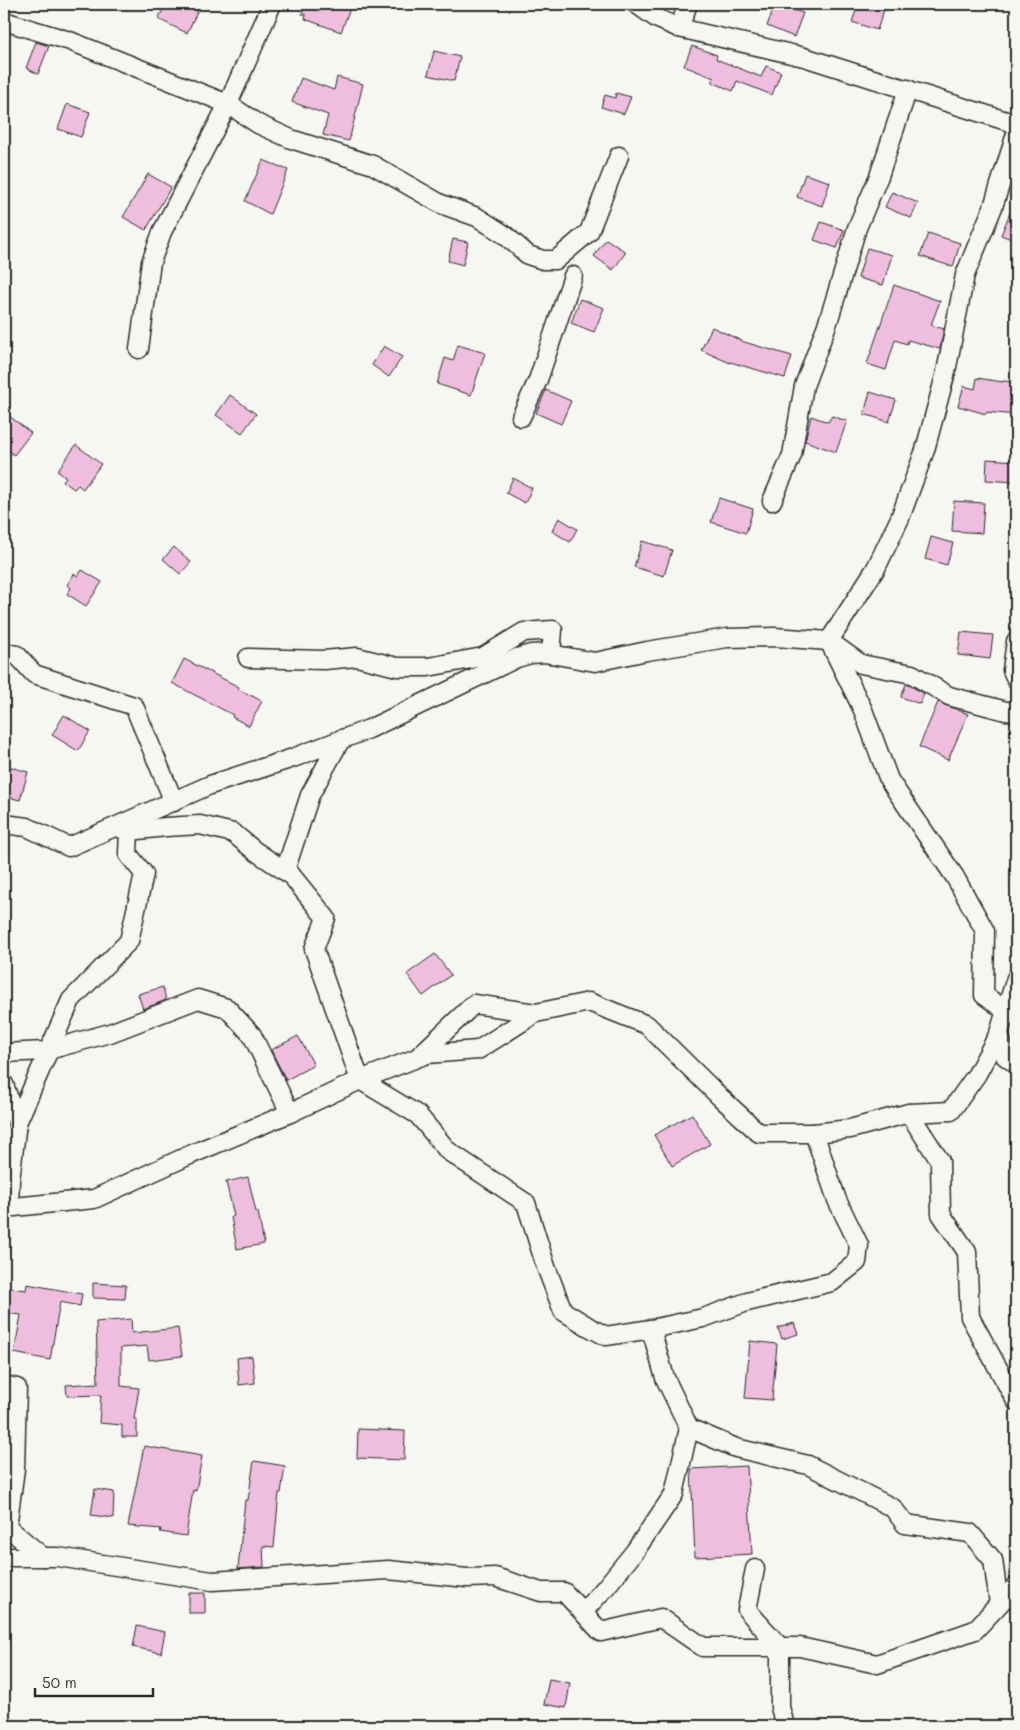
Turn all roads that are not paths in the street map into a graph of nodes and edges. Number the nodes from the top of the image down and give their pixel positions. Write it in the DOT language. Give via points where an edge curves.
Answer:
graph roads {
  1 [pos="272,4"];
  2 [pos="636,4"];
  3 [pos="688,4"];
  4 [pos="4,21"];
  5 [pos="679,28"];
  6 [pos="908,90"];
  7 [pos="228,104"];
  8 [pos="1016,124"];
  9 [pos="1016,134"];
  10 [pos="619,156"];
  11 [pos="582,238"];
  12 [pos="549,260"];
  13 [pos="573,276"];
  14 [pos="139,349"];
  15 [pos="522,417"];
  16 [pos="772,501"];
  17 [pos="829,642"];
  18 [pos="1016,642"];
  19 [pos="4,653"];
  20 [pos="551,654"];
  21 [pos="248,658"];
  22 [pos="1016,679"];
  23 [pos="1016,712"];
  24 [pos="341,739"];
  25 [pos="174,802"];
  26 [pos="4,824"];
  27 [pos="122,829"];
  28 [pos="285,872"];
  29 [pos="1016,978"];
  30 [pos="536,1013"];
  31 [pos="1011,1013"];
  32 [pos="999,1033"];
  33 [pos="49,1050"];
  34 [pos="4,1053"];
  35 [pos="417,1058"];
  36 [pos="1016,1064"];
  37 [pos="360,1080"];
  38 [pos="4,1084"];
  39 [pos="909,1113"];
  40 [pos="290,1114"];
  41 [pos="17,1122"];
  42 [pos="814,1134"];
  43 [pos="6,1207"];
  44 [pos="651,1329"];
  45 [pos="4,1385"];
  46 [pos="1016,1401"];
  47 [pos="689,1428"];
  48 [pos="5,1528"];
  49 [pos="4,1557"];
  50 [pos="43,1557"];
  51 [pos="755,1569"];
  52 [pos="1016,1586"];
  53 [pos="999,1604"];
  54 [pos="583,1612"];
  55 [pos="780,1648"];
  56 [pos="785,1726"];
  1 -- 7 [label="street"];
  2 -- 5 [label="street"];
  3 -- 5 [label="street"];
  4 -- 7 [label="street" via="70,42"];
  5 -- 6 [label="street" via="804,57"];
  6 -- 8 [label="street"];
  6 -- 16 [label="street" via="804,386 792,455"];
  7 -- 12 [label="street" via="258,124 291,139 373,165 441,204 476,218 505,235 528,255"];
  7 -- 14 [label="street" via="162,232 151,262"];
  9 -- 17 [label="street" via="993,207 965,275 946,372 925,450 900,518 876,568"];
  10 -- 11 [label="street" via="589,232"];
  11 -- 12 [label="street" via="556,260"];
  11 -- 13 [label="street"];
  12 -- 13 [label="street"];
  13 -- 15 [label="street"];
  17 -- 20 [label="street" via="775,637 727,638 647,650 595,662"];
  17 -- 23 [label="street" via="862,664 912,674 949,696"];
  17 -- 31 [label="street" via="863,710 889,780 954,877 984,932 984,995"];
  18 -- 22 [label="street" via="1012,670"];
  19 -- 25 [label="street" via="17,656 34,674 134,706"];
  20 -- 21 [label="street" via="553,630 524,632 483,657 428,667 397,667 356,657 324,660"];
  20 -- 24 [label="street" via="517,658 369,729"];
  24 -- 25 [label="street" via="210,785"];
  24 -- 28 [label="street" via="310,795"];
  25 -- 27 [label="street"];
  26 -- 27 [label="street" via="27,827 69,847"];
  27 -- 28 [label="street" via="200,825 234,833"];
  27 -- 33 [label="street" via="128,854 144,874 129,941 71,1000"];
  28 -- 37 [label="street" via="326,918 314,949"];
  29 -- 31 [label="street"];
  30 -- 35 [label="street" via="478,1050 427,1054"];
  30 -- 35 [label="street" via="474,1004"];
  30 -- 42 [label="street" via="589,1002 647,1026 759,1133"];
  31 -- 32 [label="street"];
  32 -- 36 [label="street" via="1005,1056"];
  32 -- 39 [label="street" via="977,1074 951,1111"];
  33 -- 34 [label="street"];
  33 -- 40 [label="street" via="110,1033 198,999 226,1008 252,1034"];
  33 -- 41 [label="street"];
  35 -- 37 [label="street"];
  37 -- 40 [label="street"];
  37 -- 44 [label="street" via="418,1115 448,1151 526,1202 563,1311 606,1336"];
  38 -- 41 [label="street"];
  39 -- 42 [label="street"];
  39 -- 46 [label="street" via="940,1162 941,1214 968,1252 970,1317"];
  40 -- 43 [label="street" via="94,1199"];
  41 -- 43 [label="street"];
  42 -- 44 [label="street" via="837,1200 859,1245 856,1262 832,1282"];
  44 -- 47 [label="street" via="666,1378"];
  45 -- 48 [label="street" via="17,1388 14,1469"];
  47 -- 53 [label="street" via="736,1448 808,1465 893,1508 905,1524 970,1533 993,1560"];
  47 -- 54 [label="street" via="674,1494 635,1551"];
  48 -- 50 [label="street"];
  49 -- 50 [label="street"];
  50 -- 54 [label="street" via="212,1581 388,1570 467,1578 495,1577 541,1592 564,1592"];
  51 -- 55 [label="street" via="747,1610"];
  52 -- 53 [label="street"];
  53 -- 55 [label="street" via="976,1630 877,1664 800,1648"];
  54 -- 55 [label="street" via="601,1632 661,1618 703,1647"];
  55 -- 56 [label="street" via="780,1707"];
}
